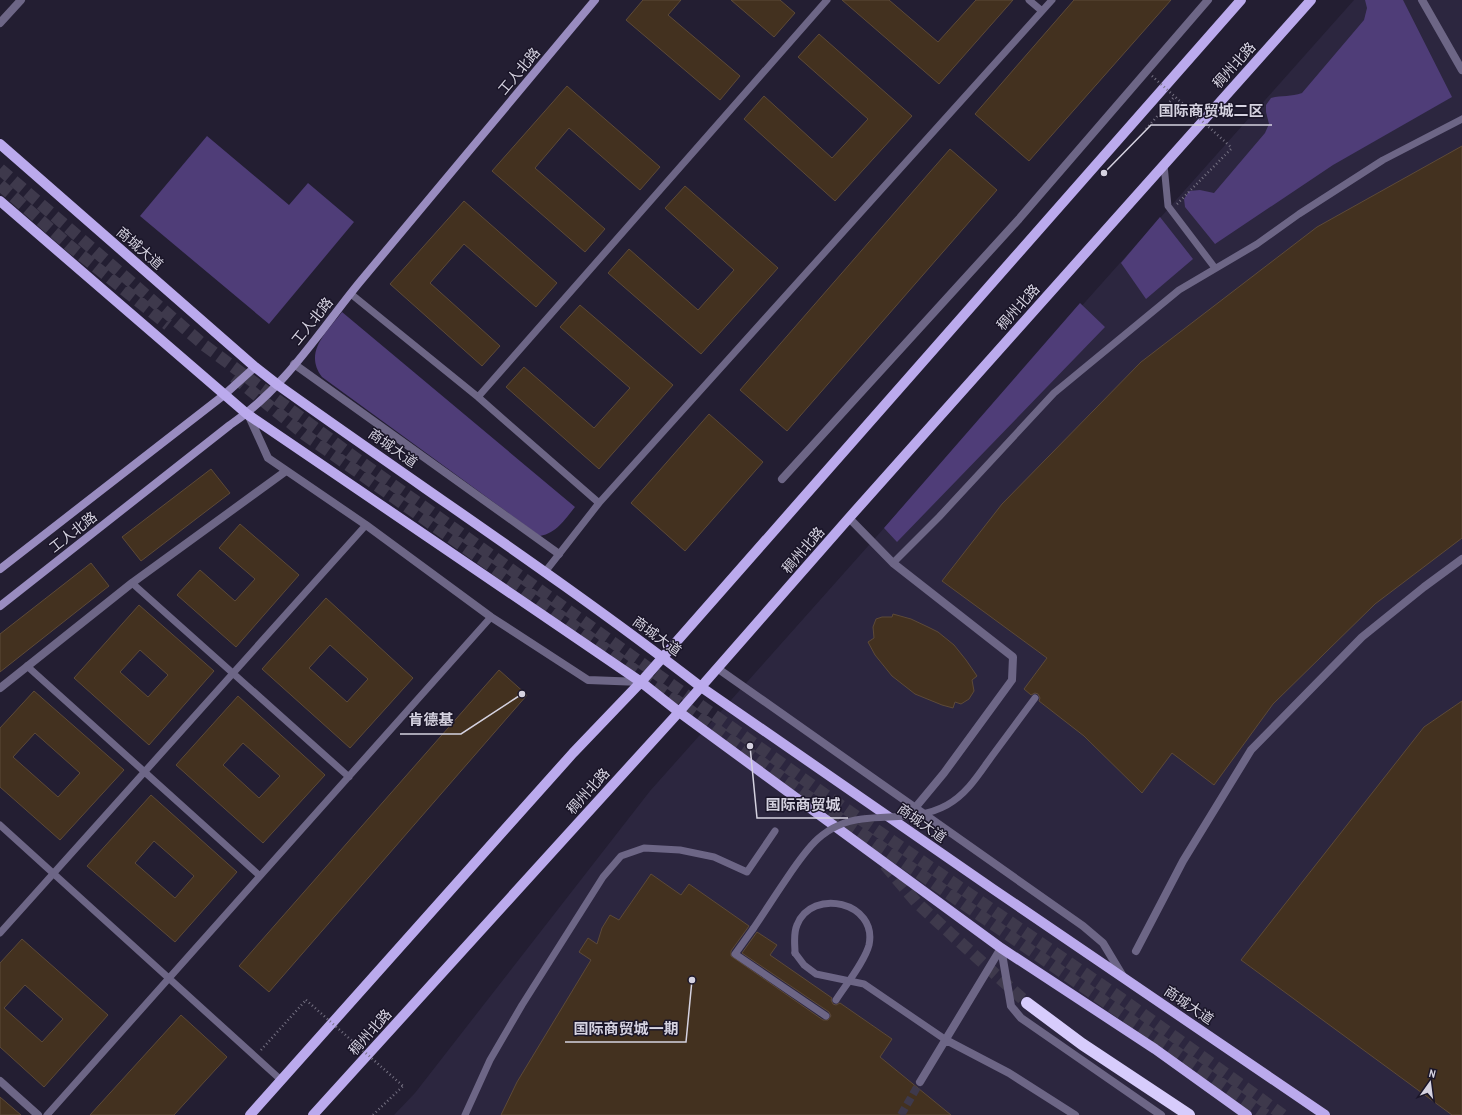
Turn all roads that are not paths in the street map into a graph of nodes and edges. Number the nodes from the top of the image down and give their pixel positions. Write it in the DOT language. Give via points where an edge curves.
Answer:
graph roads {
  1 [pos="20,0"];
  2 [pos="595,0"];
  3 [pos="827,0"];
  4 [pos="1029,0"];
  5 [pos="1052,0"];
  6 [pos="1208,0"];
  7 [pos="1241,0"];
  8 [pos="1311,0"];
  9 [pos="1422,0"];
  10 [pos="1042,11"];
  11 [pos="0,24"];
  12 [pos="1462,70"];
  13 [pos="1462,119"];
  14 [pos="0,144"];
  15 [pos="1164,165"];
  16 [pos="0,201"];
  17 [pos="1215,268"];
  18 [pos="351,294"];
  19 [pos="294,364"];
  20 [pos="255,368"];
  21 [pos="278,385"];
  22 [pos="224,395"];
  23 [pos="478,397"];
  24 [pos="247,414"];
  25 [pos="286,471"];
  26 [pos="782,479"];
  27 [pos="599,503"];
  28 [pos="850,518"];
  29 [pos="366,525"];
  30 [pos="559,554"];
  31 [pos="1462,559"];
  32 [pos="893,563"];
  33 [pos="0,569"];
  34 [pos="545,572"];
  35 [pos="132,583"];
  36 [pos="0,606"];
  37 [pos="491,617"];
  38 [pos="663,657"];
  39 [pos="27,666"];
  40 [pos="717,668"];
  41 [pos="233,673"];
  42 [pos="641,682"];
  43 [pos="701,687"];
  44 [pos="0,688"];
  45 [pos="1035,698"];
  46 [pos="679,712"];
  47 [pos="145,772"];
  48 [pos="349,777"];
  49 [pos="915,808"];
  50 [pos="0,825"];
  51 [pos="776,831"];
  52 [pos="53,874"];
  53 [pos="260,876"];
  54 [pos="0,933"];
  55 [pos="1002,948"];
  56 [pos="1136,951"];
  57 [pos="169,978"];
  58 [pos="1124,978"];
  59 [pos="836,1000"];
  60 [pos="1027,1003"];
  61 [pos="826,1016"];
  62 [pos="946,1040"];
  63 [pos="281,1080"];
  64 [pos="0,1081"];
  65 [pos="920,1082"];
  66 [pos="38,1115"];
  67 [pos="47,1115"];
  68 [pos="250,1115"];
  69 [pos="314,1115"];
  70 [pos="465,1115"];
  71 [pos="1075,1115"];
  72 [pos="1161,1115"];
  73 [pos="1189,1115"];
  74 [pos="1247,1115"];
  75 [pos="1325,1115"];
  1 -- 11 [label="street"];
  2 -- 18 [label="main road, 工人北路"];
  3 -- 23 [label="lane"];
  4 -- 10 [label="lane"];
  5 -- 10 [label="lane"];
  6 -- 26 [label="street" via="1019,219"];
  7 -- 38 [label="main road"];
  8 -- 15 [label="main road, 稠州北路"];
  9 -- 12 [label="street"];
  10 -- 27 [label="lane"];
  13 -- 17 [label="lane" via="1383,160 1257,244"];
  14 -- 20 [label="main road, 商城大道"];
  15 -- 17 [label="lane" via="1168,206"];
  15 -- 28 [label="main road, 稠州北路"];
  16 -- 22 [label="main road"];
  17 -- 32 [label="lane" via="1179,290 1054,393"];
  18 -- 19 [label="main road, 工人北路"];
  18 -- 23 [label="lane"];
  19 -- 21 [label="main road, 工人北路"];
  19 -- 30 [label="street"];
  20 -- 21 [label="main road, 商城大道"];
  20 -- 22 [label="main road, 工人北路"];
  21 -- 24 [label="main road, 工人北路"];
  21 -- 34 [label="main road, 商城大道"];
  22 -- 24 [label="main road"];
  22 -- 33 [label="main road, 工人北路"];
  23 -- 27 [label="lane"];
  24 -- 25 [label="street" via="268,458"];
  24 -- 36 [label="main road, 工人北路"];
  24 -- 42 [label="main road"];
  25 -- 29 [label="street"];
  25 -- 35 [label="street"];
  27 -- 30 [label="lane"];
  28 -- 32 [label="street"];
  28 -- 40 [label="main road, 稠州北路"];
  29 -- 37 [label="street"];
  29 -- 41 [label="lane"];
  30 -- 34 [label="lane"];
  31 -- 56 [label="street" via="1362,637 1252,750 1183,862"];
  32 -- 49 [label="street" via="1012,658 1012,680"];
  34 -- 38 [label="main road, 商城大道"];
  35 -- 39 [label="street"];
  35 -- 41 [label="lane"];
  37 -- 42 [label="street" via="588,680"];
  37 -- 48 [label="lane"];
  38 -- 42 [label="main road"];
  38 -- 43 [label="main road, 商城大道"];
  39 -- 44 [label="street"];
  39 -- 47 [label="lane"];
  40 -- 43 [label="main road, 稠州北路"];
  40 -- 49 [label="street"];
  41 -- 47 [label="lane"];
  41 -- 48 [label="lane"];
  42 -- 46 [label="main road"];
  42 -- 63 [label="main road" via="573,753"];
  43 -- 46 [label="main road, 稠州北路"];
  43 -- 58 [label="main road, 商城大道"];
  45 -- 61 [label="lane, bridge" via="967,790 948,805 928,813 907,817 861,819 844,823 815,840 804,852 735,954"];
  46 -- 55 [label="main road"];
  46 -- 69 [label="main road, 稠州北路"];
  47 -- 52 [label="lane"];
  47 -- 53 [label="lane"];
  48 -- 53 [label="lane"];
  49 -- 58 [label="street" via="1104,943"];
  50 -- 52 [label="lane"];
  51 -- 70 [label="lane" via="747,872 714,857 680,850 644,848 621,856 603,877 522,1005 490,1060"];
  52 -- 54 [label="lane"];
  52 -- 57 [label="lane"];
  53 -- 57 [label="lane"];
  55 -- 62 [label="street"];
  55 -- 72 [label="street" via="1011,1006 1021,1018"];
  55 -- 74 [label="main road" via="1155,1049"];
  57 -- 63 [label="lane"];
  57 -- 67 [label="lane"];
  58 -- 75 [label="main road, 商城大道"];
  59 -- 62 [label="lane, bridge" via="866,954 869,931 858,912 849,906 825,903 814,907 797,925 795,953 804,965 816,974 864,984"];
  60 -- 73 [label="highway" via="1082,1044"];
  62 -- 65 [label="street"];
  62 -- 71 [label="street" via="1009,1073"];
  63 -- 68 [label="main road"];
  64 -- 66 [label="street"];
}
